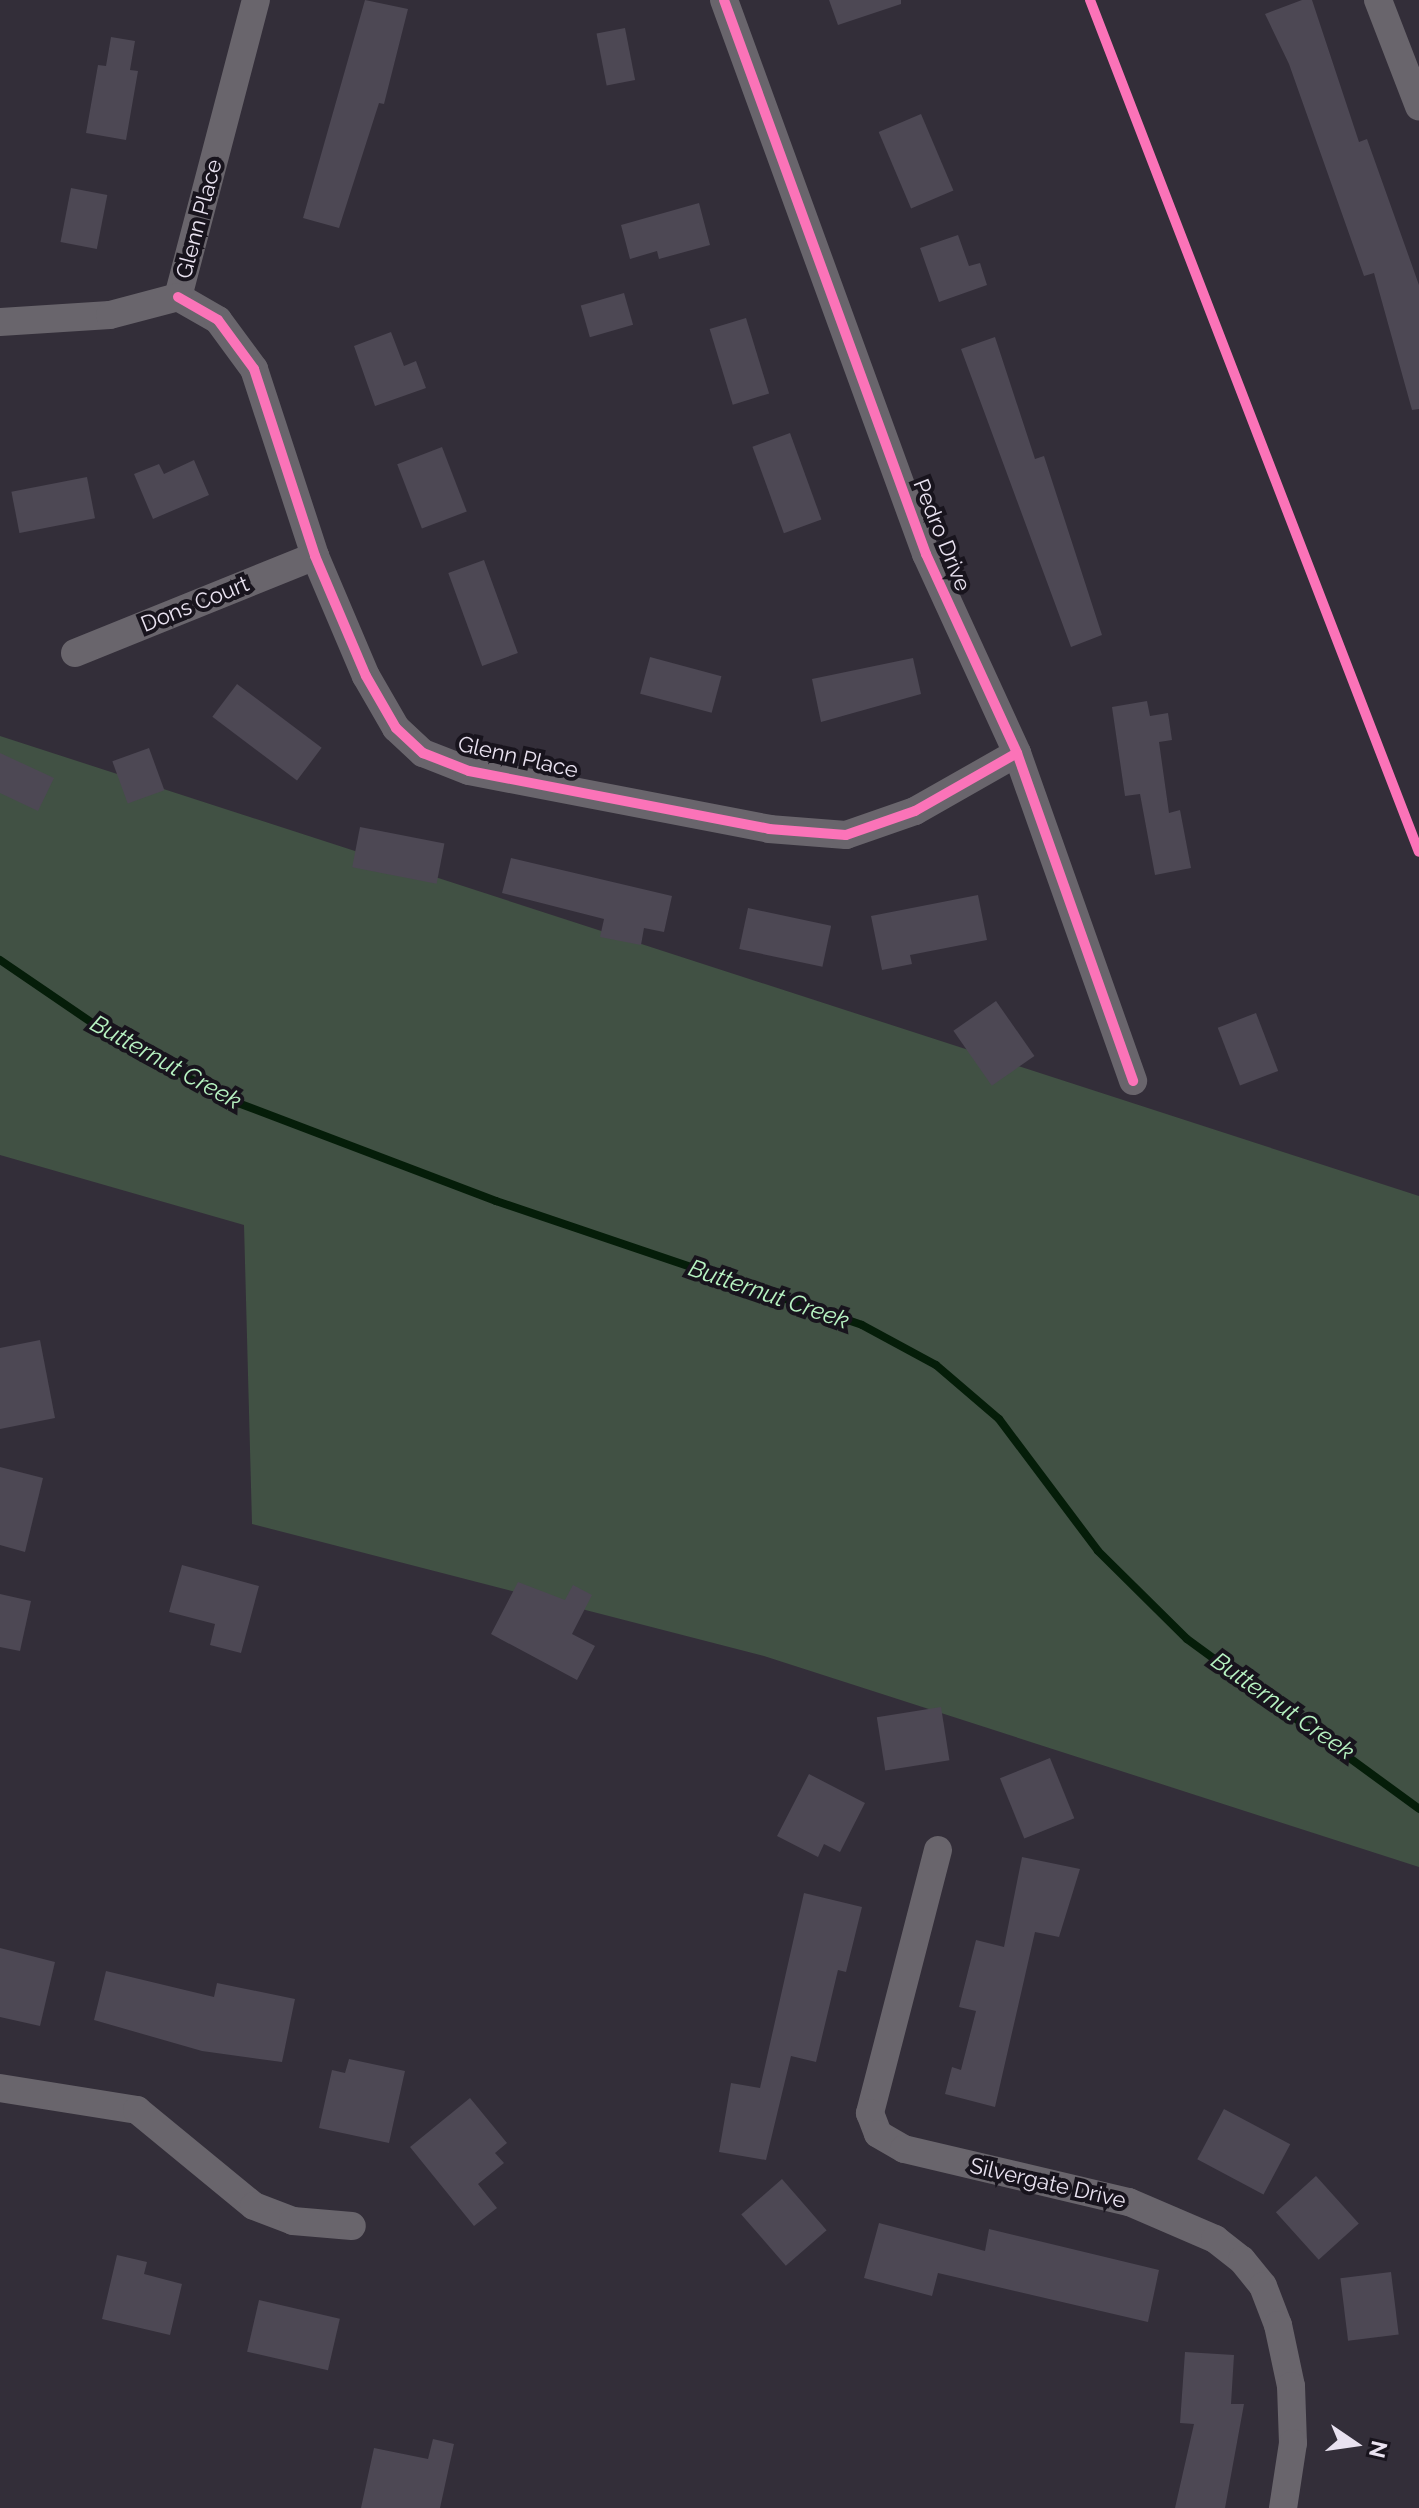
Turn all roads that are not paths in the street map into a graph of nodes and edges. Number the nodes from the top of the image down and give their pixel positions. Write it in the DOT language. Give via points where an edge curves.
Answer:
graph roads {
  1 [pos="256,0"];
  2 [pos="724,0"];
  3 [pos="1378,0"];
  4 [pos="1409,47"];
  5 [pos="1419,106"];
  6 [pos="178,297"];
  7 [pos="0,322"];
  8 [pos="315,556"];
  9 [pos="75,653"];
  10 [pos="1017,753"];
  11 [pos="1133,1081"];
  12 [pos="938,1850"];
  13 [pos="0,2088"];
  14 [pos="352,2226"];
  15 [pos="1283,2508"];
  1 -- 6 [label="street, Glenn Place"];
  2 -- 10 [label="street, Pedro Drive" via="926,554"];
  3 -- 4 [label="street"];
  4 -- 5 [label="street"];
  6 -- 7 [label="street" via="110,315"];
  6 -- 8 [label="street, Glenn Place" via="218,320 254,369"];
  8 -- 9 [label="street, Dons Court"];
  8 -- 10 [label="street, Glenn Place" via="396,728 423,753 469,771 769,829 846,835 915,811"];
  10 -- 11 [label="street, Pedro Drive"];
  12 -- 15 [label="street, Silvergate Drive" via="870,2113 878,2134 904,2149 1129,2202 1215,2239 1242,2260 1263,2286 1291,2386 1293,2443"];
  13 -- 14 [label="street" via="137,2110 254,2206 293,2221"];
}
